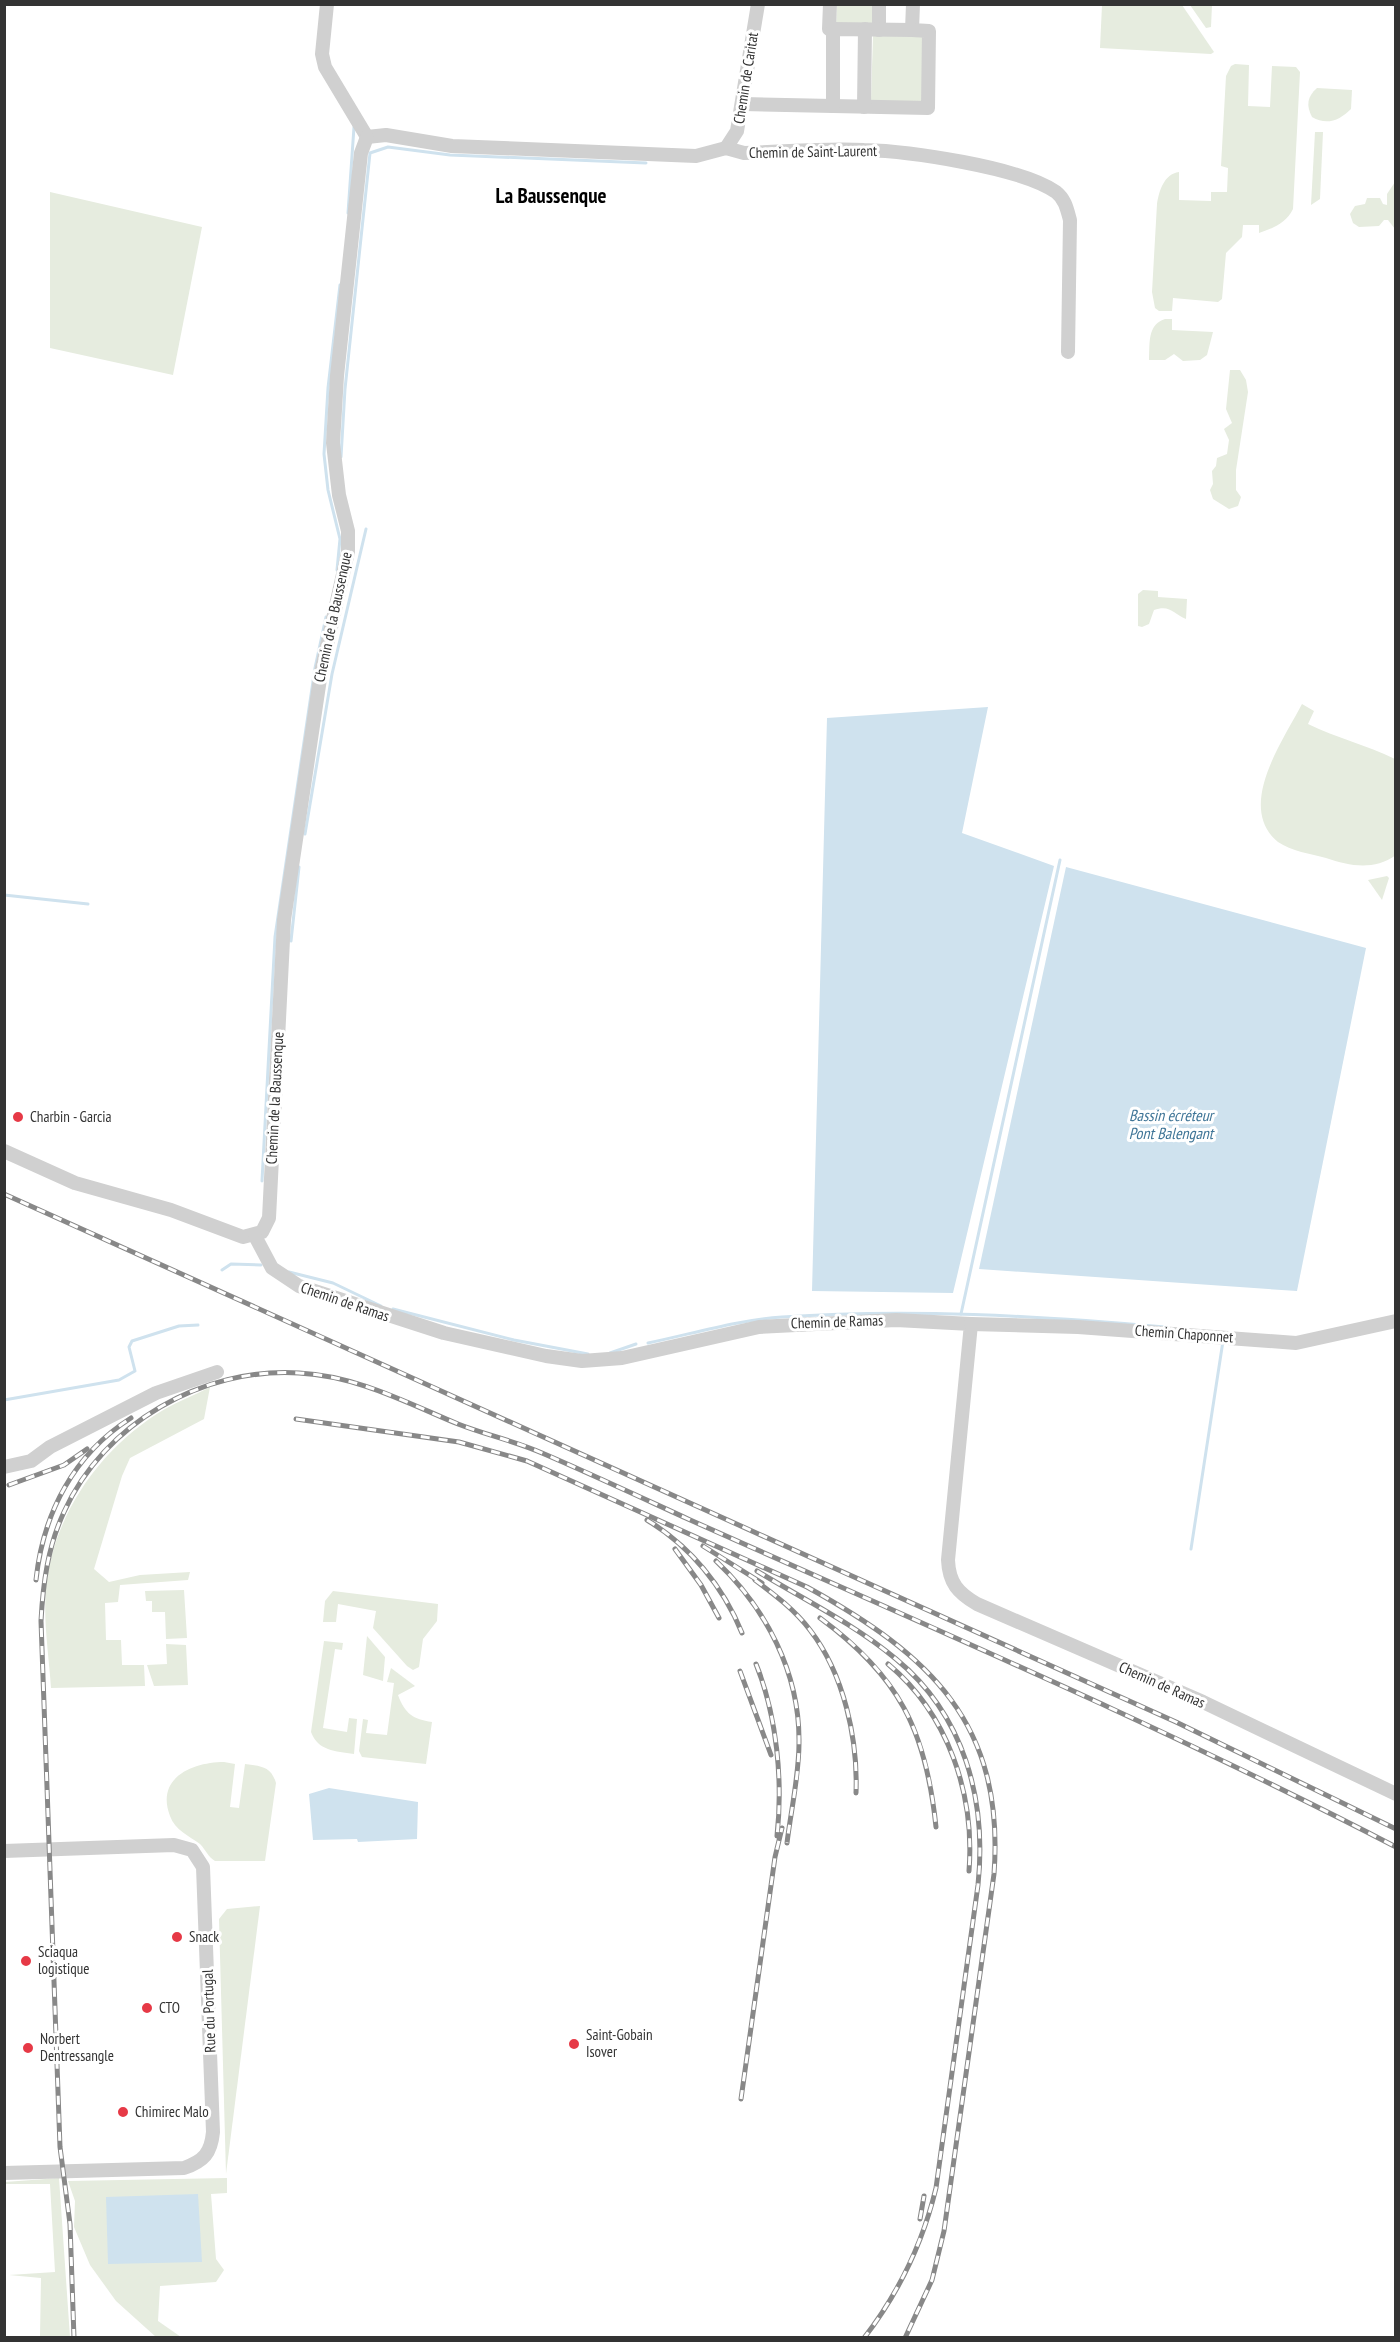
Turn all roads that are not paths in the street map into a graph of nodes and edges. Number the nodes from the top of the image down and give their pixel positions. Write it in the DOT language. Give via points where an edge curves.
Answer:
graph roads {
  1 [pos="327,4"];
  2 [pos="758,4"];
  3 [pos="830,4"];
  4 [pos="879,4"];
  5 [pos="913,4"];
  6 [pos="833,29"];
  7 [pos="872,30"];
  8 [pos="912,30"];
  9 [pos="743,104"];
  10 [pos="832,106"];
  11 [pos="864,107"];
  12 [pos="367,137"];
  13 [pos="726,148"];
  14 [pos="1068,352"];
  15 [pos="4,1151"];
  16 [pos="255,1236"];
  17 [pos="1395,1321"];
  18 [pos="971,1324"];
  19 [pos="217,1372"];
  20 [pos="4,1467"];
  21 [pos="1395,1794"];
  22 [pos="4,1851"];
  23 [pos="4,2173"];
  1 -- 12 [label="street" via="322,54 325,67"];
  2 -- 9 [label="street, Chemin de Caritat"];
  3 -- 6 [label="street"];
  4 -- 7 [label="street"];
  5 -- 8 [label="street"];
  6 -- 7 [label="street"];
  6 -- 10 [label="street"];
  7 -- 8 [label="street"];
  7 -- 11 [label="street"];
  8 -- 11 [label="street" via="929,31 928,108"];
  9 -- 10 [label="street"];
  9 -- 13 [label="street, Chemin de Caritat" via="737,131"];
  10 -- 11 [label="street"];
  12 -- 13 [label="street, Chemin de Saint-Laurent" via="386,135 452,146 684,156"];
  12 -- 16 [label="street, Chemin de la Baussenque" via="361,153 333,442 348,552 321,672 284,920 269,1218 266,1228"];
  13 -- 14 [label="street, Chemin de Saint-Laurent" via="744,153 900,152 1001,172 1056,192 1066,204 1070,220"];
  15 -- 16 [label="street" via="75,1183 171,1210 243,1238"];
  16 -- 18 [label="street, Chemin de Ramas" via="272,1269 299,1286 444,1333 582,1361 622,1358 759,1326 896,1320"];
  17 -- 18 [label="street, Chemin Chaponnet" via="1296,1343 1078,1327"];
  18 -- 21 [label="street, Chemin de Ramas" via="948,1560 951,1580 958,1592"];
  19 -- 20 [label="street" via="156,1393 50,1447 31,1461"];
  22 -- 23 [label="street, Rue du Portugal" via="174,1845 192,1850 203,1867 213,2132 207,2156 184,2168"];
}
